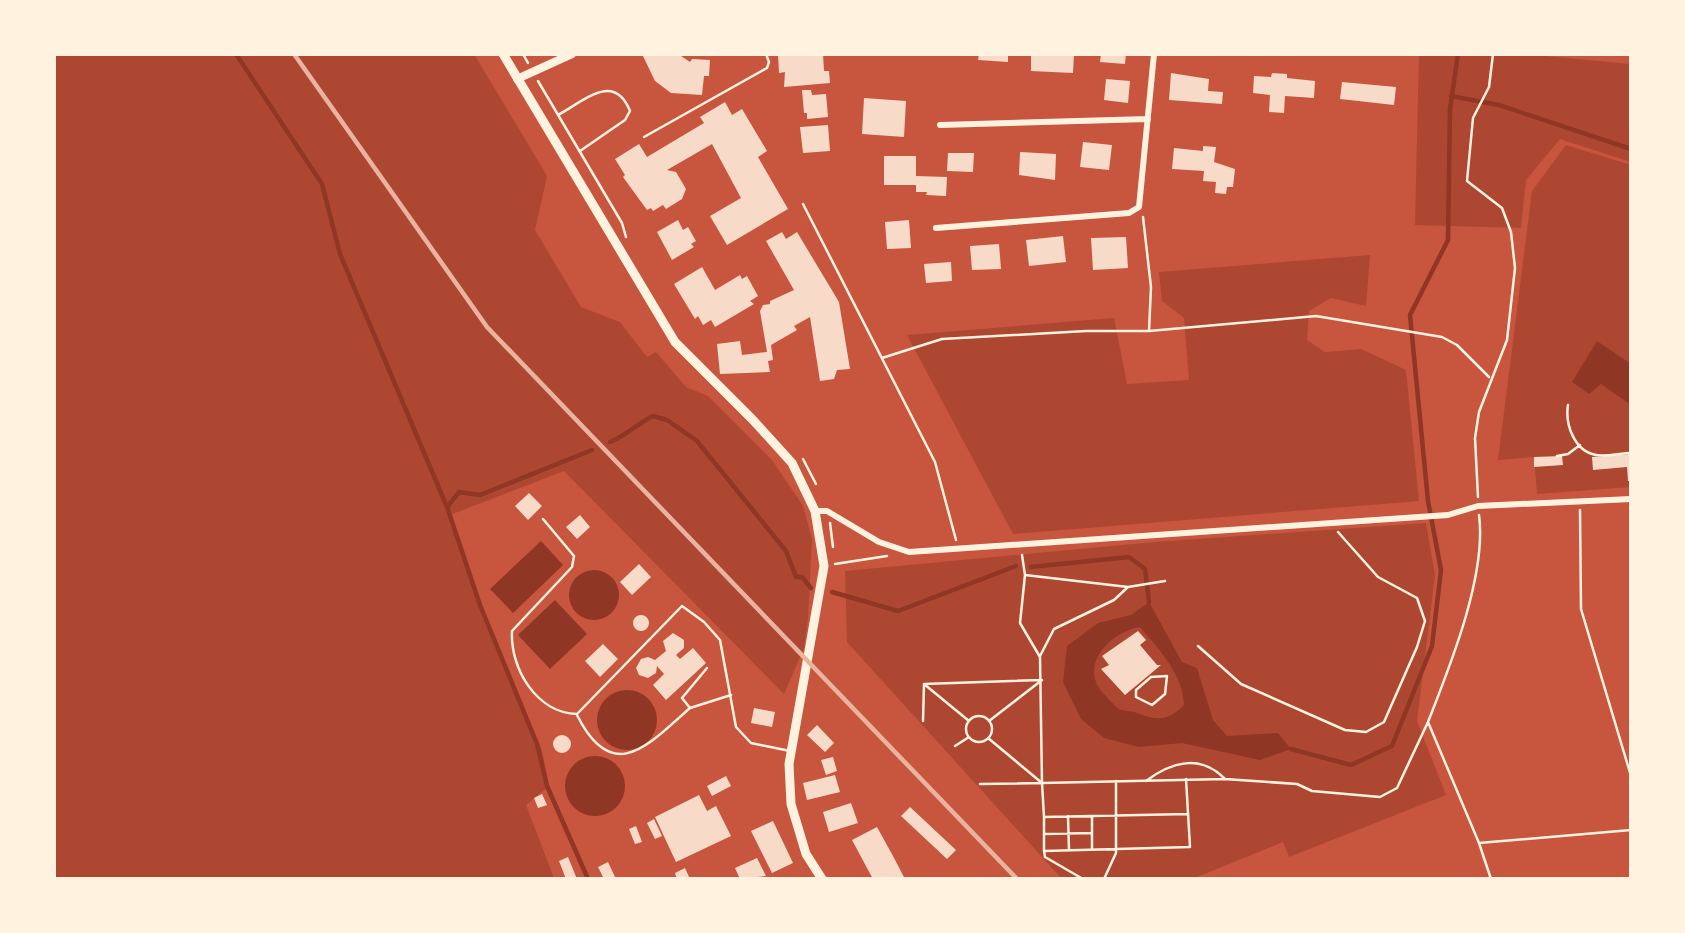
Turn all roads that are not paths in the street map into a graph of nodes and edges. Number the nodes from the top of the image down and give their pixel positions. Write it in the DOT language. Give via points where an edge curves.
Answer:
graph roads {
  1 [pos="502,54"];
  2 [pos="572,54"];
  3 [pos="766,54"];
  4 [pos="1154,54"];
  5 [pos="517,79"];
  6 [pos="1148,119"];
  7 [pos="940,125"];
  8 [pos="644,137"];
  9 [pos="936,228"];
  10 [pos="1631,499"];
  11 [pos="815,511"];
  12 [pos="543,519"];
  13 [pos="707,668"];
  14 [pos="731,695"];
  15 [pos="690,708"];
  16 [pos="577,714"];
  17 [pos="791,751"];
  18 [pos="822,879"];
  1 -- 5 [label="main road"];
  2 -- 5 [label="street"];
  3 -- 8 [label="lane" via="766,68"];
  4 -- 6 [label="street"];
  5 -- 11 [label="main road" via="674,342 792,463"];
  6 -- 7 [label="street"];
  6 -- 9 [label="street" via="1139,207 1129,213"];
  10 -- 11 [label="street" via="1478,506 1448,515 909,552 880,542 827,511"];
  11 -- 17 [label="main road" via="824,566"];
  12 -- 16 [label="lane" via="574,556 572,567 514,625 512,649 538,699 553,709"];
  13 -- 15 [label="lane" via="682,698"];
  14 -- 15 [label="lane"];
  14 -- 16 [label="lane" via="720,640 682,606"];
  14 -- 17 [label="lane" via="736,727 751,743"];
  15 -- 16 [label="lane" via="644,749 628,754 598,744"];
  17 -- 18 [label="main road" via="791,804 806,854"];
}
